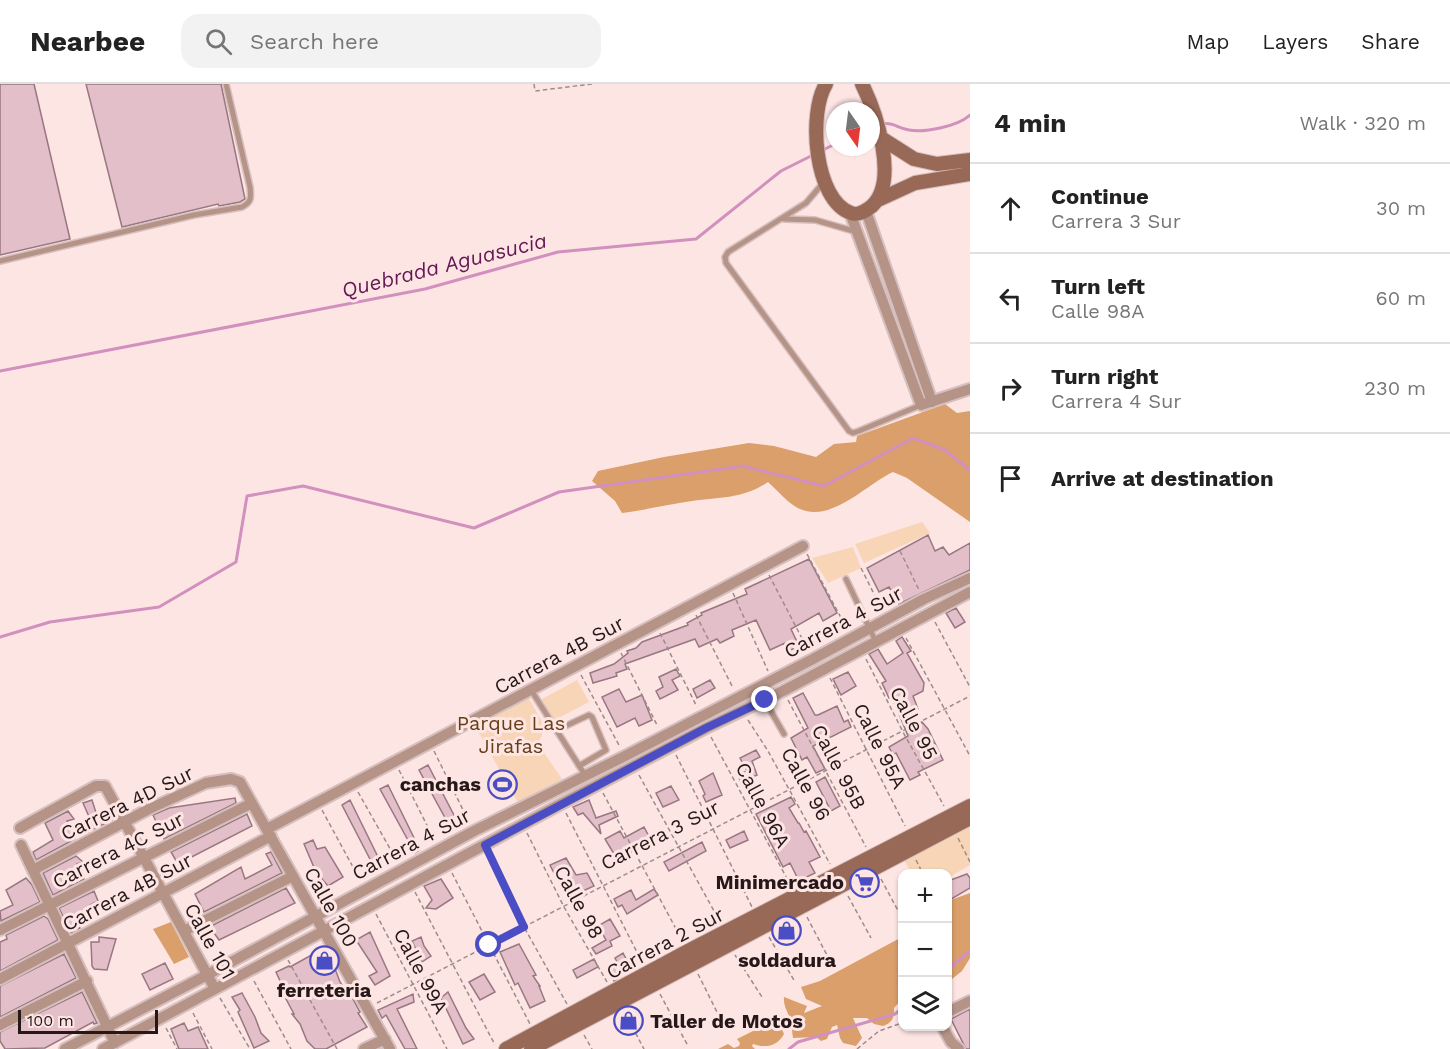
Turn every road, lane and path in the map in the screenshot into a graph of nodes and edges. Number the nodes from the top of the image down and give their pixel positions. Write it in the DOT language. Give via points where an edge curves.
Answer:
graph roads {
  1 [pos="226,84"];
  2 [pos="534,84"];
  3 [pos="592,84"];
  4 [pos="826,84"];
  5 [pos="862,84"];
  6 [pos="881,137"];
  7 [pos="970,160"];
  8 [pos="970,174"];
  9 [pos="825,180"];
  10 [pos="878,200"];
  11 [pos="866,211"];
  12 [pos="850,213"];
  13 [pos="783,219"];
  14 [pos="857,232"];
  15 [pos="0,261"];
  16 [pos="970,389"];
  17 [pos="932,402"];
  18 [pos="921,405"];
  19 [pos="803,546"];
  20 [pos="900,551"];
  21 [pos="765,566"];
  22 [pos="861,568"];
  23 [pos="970,578"];
  24 [pos="846,579"];
  25 [pos="729,585"];
  26 [pos="970,592"];
  27 [pos="924,599"];
  28 [pos="691,606"];
  29 [pos="930,613"];
  30 [pos="886,619"];
  31 [pos="655,625"];
  32 [pos="870,628"];
  33 [pos="901,629"];
  34 [pos="852,638"];
  35 [pos="876,642"];
  36 [pos="617,645"];
  37 [pos="862,650"];
  38 [pos="813,659"];
  39 [pos="577,666"];
  40 [pos="825,669"];
  41 [pos="772,680"];
  42 [pos="757,687"];
  43 [pos="970,687"];
  44 [pos="531,690"];
  45 [pos="783,691"];
  46 [pos="970,696"];
  47 [pos="738,697"];
  48 [pos="765,700"];
  49 [pos="945,710"];
  50 [pos="743,711"];
  51 [pos="702,715"];
  52 [pos="706,728"];
  53 [pos="557,730"];
  54 [pos="903,732"];
  55 [pos="784,734"];
  56 [pos="663,735"];
  57 [pos="430,744"];
  58 [pos="672,746"];
  59 [pos="867,750"];
  60 [pos="625,756"];
  61 [pos="970,756"];
  62 [pos="395,762"];
  63 [pos="634,766"];
  64 [pos="826,769"];
  65 [pos="582,770"];
  66 [pos="240,782"];
  67 [pos="354,784"];
  68 [pos="599,784"];
  69 [pos="788,789"];
  70 [pos="252,802"];
  71 [pos="318,803"];
  72 [pos="561,804"];
  73 [pos="970,806"];
  74 [pos="945,807"];
  75 [pos="749,809"];
  76 [pos="970,818"];
  77 [pos="125,823"];
  78 [pos="523,825"];
  79 [pos="952,827"];
  80 [pos="20,828"];
  81 [pos="713,828"];
  82 [pos="474,831"];
  83 [pos="269,833"];
  84 [pos="910,842"];
  85 [pos="21,845"];
  86 [pos="485,845"];
  87 [pos="678,846"];
  88 [pos="439,849"];
  89 [pos="143,856"];
  90 [pos="879,858"];
  91 [pos="970,862"];
  92 [pos="643,864"];
  93 [pos="448,865"];
  94 [pos="921,869"];
  95 [pos="33,870"];
  96 [pos="402,870"];
  97 [pos="293,876"];
  98 [pos="839,879"];
  99 [pos="411,883"];
  100 [pos="603,885"];
  101 [pos="364,889"];
  102 [pos="163,893"];
  103 [pos="798,901"];
  104 [pos="50,905"];
  105 [pos="371,905"];
  106 [pos="564,906"];
  107 [pos="898,906"];
  108 [pos="316,916"];
  109 [pos="759,921"];
  110 [pos="524,927"];
  111 [pos="0,930"];
  112 [pos="184,931"];
  113 [pos="324,931"];
  114 [pos="727,938"];
  115 [pos="871,938"];
  116 [pos="68,943"];
  117 [pos="489,945"];
  118 [pos="284,952"];
  119 [pos="690,957"];
  120 [pos="830,959"];
  121 [pos="453,963"];
  122 [pos="248,972"];
  123 [pos="207,975"];
  124 [pos="651,978"];
  125 [pos="0,979"];
  126 [pos="87,981"];
  127 [pos="795,981"];
  128 [pos="413,985"];
  129 [pos="215,989"];
  130 [pos="615,997"];
  131 [pos="762,997"];
  132 [pos="970,1001"];
  133 [pos="188,1004"];
  134 [pos="368,1008"];
  135 [pos="952,1010"];
  136 [pos="161,1018"];
  137 [pos="575,1019"];
  138 [pos="721,1020"];
  139 [pos="0,1025"];
  140 [pos="108,1025"];
  141 [pos="898,1025"];
  142 [pos="945,1031"];
  143 [pos="535,1034"];
  144 [pos="115,1042"];
  145 [pos="388,1044"];
  146 [pos="688,1046"];
  147 [pos="955,1047"];
  148 [pos="64,1049"];
  149 [pos="103,1049"];
  150 [pos="177,1049"];
  151 [pos="212,1049"];
  152 [pos="250,1049"];
  153 [pos="291,1049"];
  154 [pos="337,1049"];
  155 [pos="364,1049"];
  156 [pos="447,1049"];
  157 [pos="497,1049"];
  158 [pos="506,1049"];
  159 [pos="531,1049"];
  160 [pos="592,1049"];
  161 [pos="644,1049"];
  162 [pos="857,1049"];
  1 -- 15 [label="lane" via="250,187 248,204"];
  2 -- 3 [label="path" via="535,91"];
  4 -- 9 [label="street" via="816,116 815,137"];
  5 -- 6 [label="street"];
  6 -- 7 [label="street" via="914,159 938,164"];
  6 -- 10 [label="street" via="884,170"];
  8 -- 10 [label="street" via="915,183"];
  9 -- 12 [label="street" via="830,192"];
  9 -- 13 [label="lane" via="806,203"];
  10 -- 11 [label="street"];
  11 -- 12 [label="street"];
  11 -- 17 [label="street"];
  12 -- 14 [label="street"];
  13 -- 14 [label="lane" via="815,220"];
  13 -- 18 [label="lane" via="728,252 726,263 844,426 853,433"];
  14 -- 18 [label="street"];
  16 -- 17 [label="street"];
  17 -- 18 [label="street"];
  19 -- 21 [label="street, Carrera 4B Sur"];
  19 -- 34 [label="path"];
  20 -- 27 [label="path"];
  21 -- 25 [label="street, Carrera 4B Sur"];
  21 -- 38 [label="path"];
  22 -- 30 [label="path"];
  23 -- 27 [label="street, Carrera 4 Sur"];
  24 -- 32 [label="lane"];
  25 -- 28 [label="street, Carrera 4B Sur"];
  25 -- 41 [label="path"];
  26 -- 29 [label="street, Carrera 4 Sur"];
  27 -- 30 [label="street, Carrera 4 Sur"];
  28 -- 31 [label="street, Carrera 4B Sur"];
  28 -- 47 [label="path"];
  29 -- 33 [label="street, Carrera 4 Sur"];
  29 -- 43 [label="path"];
  30 -- 32 [label="street, Carrera 4 Sur"];
  31 -- 36 [label="street, Carrera 4B Sur"];
  31 -- 51 [label="path"];
  32 -- 34 [label="street, Carrera 4 Sur"];
  32 -- 35 [label="lane"];
  33 -- 35 [label="street, Carrera 4 Sur"];
  33 -- 49 [label="path"];
  34 -- 38 [label="street, Carrera 4 Sur"];
  35 -- 37 [label="street, Carrera 4 Sur"];
  36 -- 39 [label="street, Carrera 4B Sur"];
  36 -- 56 [label="path"];
  37 -- 40 [label="street, Carrera 4 Sur"];
  37 -- 54 [label="path, Calle 95"];
  38 -- 41 [label="street, Carrera 4 Sur"];
  39 -- 44 [label="street, Carrera 4B Sur"];
  39 -- 60 [label="path"];
  40 -- 45 [label="street, Carrera 4 Sur"];
  40 -- 59 [label="path, Calle 95A"];
  41 -- 42 [label="street, Carrera 4 Sur"];
  42 -- 47 [label="street, Carrera 4 Sur"];
  42 -- 48 [label="lane"];
  44 -- 53 [label="lane"];
  44 -- 57 [label="street, Carrera 4B Sur"];
  45 -- 48 [label="street, Carrera 4 Sur"];
  45 -- 64 [label="path, Calle 95B"];
  46 -- 49 [label="path, Carrera 3 Sur"];
  47 -- 51 [label="street, Carrera 4 Sur"];
  48 -- 50 [label="street, Carrera 4 Sur"];
  48 -- 55 [label="lane"];
  49 -- 54 [label="path, Carrera 3 Sur"];
  49 -- 61 [label="path"];
  50 -- 52 [label="street, Carrera 4 Sur"];
  50 -- 69 [label="path, Calle 96"];
  51 -- 56 [label="street, Carrera 4 Sur"];
  52 -- 58 [label="street, Carrera 4 Sur"];
  52 -- 75 [label="path, Calle 96A"];
  53 -- 65 [label="lane"];
  53 -- 65 [label="lane" via="592,717 606,750"];
  54 -- 59 [label="path, Carrera 3 Sur"];
  54 -- 74 [label="path, Calle 95"];
  56 -- 60 [label="street, Carrera 4 Sur"];
  57 -- 62 [label="street, Carrera 4B Sur"];
  57 -- 82 [label="path"];
  58 -- 63 [label="street, Carrera 4 Sur"];
  58 -- 81 [label="path"];
  59 -- 64 [label="path, Carrera 3 Sur"];
  59 -- 84 [label="path, Calle 95A"];
  60 -- 65 [label="street, Carrera 4 Sur"];
  62 -- 67 [label="street, Carrera 4B Sur"];
  62 -- 88 [label="path"];
  63 -- 68 [label="street, Carrera 4 Sur"];
  63 -- 87 [label="path"];
  64 -- 69 [label="path, Carrera 3 Sur"];
  64 -- 90 [label="path, Calle 95B"];
  65 -- 82 [label="street, Carrera 4 Sur"];
  66 -- 70 [label="street, Calle 100"];
  66 -- 77 [label="street, Carrera 4D Sur" via="231,779 206,783"];
  67 -- 71 [label="street, Carrera 4B Sur"];
  67 -- 96 [label="path"];
  68 -- 72 [label="street, Carrera 4 Sur"];
  68 -- 92 [label="path"];
  69 -- 75 [label="path, Carrera 3 Sur"];
  69 -- 98 [label="path, Calle 96"];
  70 -- 83 [label="street, Calle 100"];
  70 -- 89 [label="street, Carrera 4C Sur"];
  71 -- 83 [label="street, Carrera 4B Sur"];
  71 -- 101 [label="path"];
  72 -- 78 [label="street, Carrera 4 Sur"];
  72 -- 100 [label="path"];
  73 -- 84 [label="street, Carrera 2 Sur"];
  75 -- 81 [label="path, Carrera 3 Sur"];
  75 -- 103 [label="path, Calle 96A"];
  76 -- 79 [label="street, Carrera 2 Sur"];
  77 -- 80 [label="street, Calle 101" via="105,786 96,786"];
  77 -- 89 [label="street, Calle 101"];
  77 -- 95 [label="street, Carrera 4D Sur"];
  78 -- 86 [label="street, Carrera 4 Sur"];
  78 -- 106 [label="path, Calle 98"];
  79 -- 84 [label="street, Carrera 2 Sur"];
  79 -- 91 [label="path"];
  81 -- 87 [label="path, Carrera 3 Sur"];
  81 -- 109 [label="path"];
  82 -- 88 [label="street, Carrera 4 Sur"];
  83 -- 97 [label="street, Calle 100"];
  83 -- 102 [label="street, Carrera 4B Sur"];
  84 -- 90 [label="street, Carrera 2 Sur"];
  84 -- 94 [label="path, Calle 95A"];
  85 -- 95 [label="street"];
  86 -- 93 [label="street, Carrera 4 Sur"];
  86 -- 110 [label="path"];
  87 -- 92 [label="path, Carrera 3 Sur"];
  87 -- 114 [label="path"];
  88 -- 96 [label="street, Carrera 4 Sur"];
  89 -- 102 [label="street, Calle 101"];
  89 -- 104 [label="street, Carrera 4C Sur"];
  90 -- 98 [label="street, Carrera 2 Sur"];
  90 -- 107 [label="path, Calle 95B"];
  92 -- 100 [label="path, Carrera 3 Sur"];
  92 -- 119 [label="path"];
  93 -- 99 [label="street, Carrera 4 Sur"];
  93 -- 117 [label="path"];
  95 -- 104 [label="street"];
  96 -- 101 [label="street, Carrera 4 Sur"];
  97 -- 108 [label="street, Calle 100"];
  97 -- 112 [label="street"];
  98 -- 103 [label="street, Carrera 2 Sur"];
  98 -- 115 [label="path, Calle 96"];
  99 -- 105 [label="street, Carrera 4 Sur"];
  99 -- 121 [label="path"];
  100 -- 106 [label="path, Carrera 3 Sur"];
  100 -- 124 [label="path"];
  101 -- 108 [label="street, Carrera 4 Sur"];
  102 -- 112 [label="street, Calle 101"];
  102 -- 116 [label="street, Carrera 4B Sur"];
  103 -- 109 [label="street, Carrera 2 Sur"];
  103 -- 120 [label="path, Calle 96A"];
  104 -- 111 [label="street, Carrera 4C Sur"];
  104 -- 116 [label="street"];
  105 -- 113 [label="street, Carrera 4 Sur"];
  105 -- 128 [label="path, Calle 99A"];
  106 -- 110 [label="path, Carrera 3 Sur"];
  106 -- 130 [label="path, Calle 98"];
  108 -- 113 [label="street, Calle 100"];
  108 -- 123 [label="street, Carrera 4 Sur"];
  109 -- 114 [label="street, Carrera 2 Sur"];
  109 -- 127 [label="path"];
  110 -- 117 [label="path, Carrera 3 Sur"];
  110 -- 137 [label="path"];
  112 -- 123 [label="street, Calle 101"];
  113 -- 118 [label="street, Carrera 4 Sur"];
  113 -- 134 [label="street, Calle 100"];
  114 -- 119 [label="street, Carrera 2 Sur"];
  114 -- 131 [label="path"];
  116 -- 125 [label="street, Carrera 4B Sur"];
  116 -- 126 [label="street"];
  117 -- 121 [label="path, Carrera 3 Sur"];
  117 -- 143 [label="path"];
  118 -- 122 [label="street, Carrera 4 Sur"];
  118 -- 154 [label="path"];
  119 -- 124 [label="street, Carrera 2 Sur"];
  119 -- 138 [label="path"];
  121 -- 128 [label="path, Carrera 3 Sur"];
  121 -- 157 [label="path"];
  122 -- 129 [label="street, Carrera 4 Sur"];
  122 -- 153 [label="path"];
  123 -- 129 [label="street, Calle 101"];
  123 -- 140 [label="street, Carrera 4 Sur"];
  124 -- 130 [label="street, Carrera 2 Sur"];
  124 -- 146 [label="path"];
  126 -- 139 [label="street"];
  126 -- 140 [label="street"];
  128 -- 134 [label="path, Carrera 3 Sur"];
  128 -- 156 [label="path, Calle 99A"];
  129 -- 133 [label="street, Carrera 4 Sur"];
  129 -- 152 [label="path, Calle 101"];
  130 -- 137 [label="street, Carrera 2 Sur"];
  130 -- 161 [label="path, Calle 98"];
  132 -- 135 [label="street"];
  133 -- 136 [label="street, Carrera 4 Sur"];
  133 -- 151 [label="path"];
  134 -- 145 [label="street, Calle 100"];
  136 -- 144 [label="street, Carrera 4 Sur"];
  136 -- 150 [label="path"];
  137 -- 143 [label="street, Carrera 2 Sur"];
  137 -- 159 [label="street, Carrera 2 Sur"];
  137 -- 160 [label="path"];
  140 -- 144 [label="street"];
  140 -- 148 [label="street, Carrera 4 Sur"];
  141 -- 162 [label="path" via="879,1031"];
  142 -- 147 [label="street"];
  143 -- 158 [label="street, Carrera 2 Sur"];
  144 -- 149 [label="street, Carrera 4 Sur"];
  145 -- 155 [label="street"];
}
